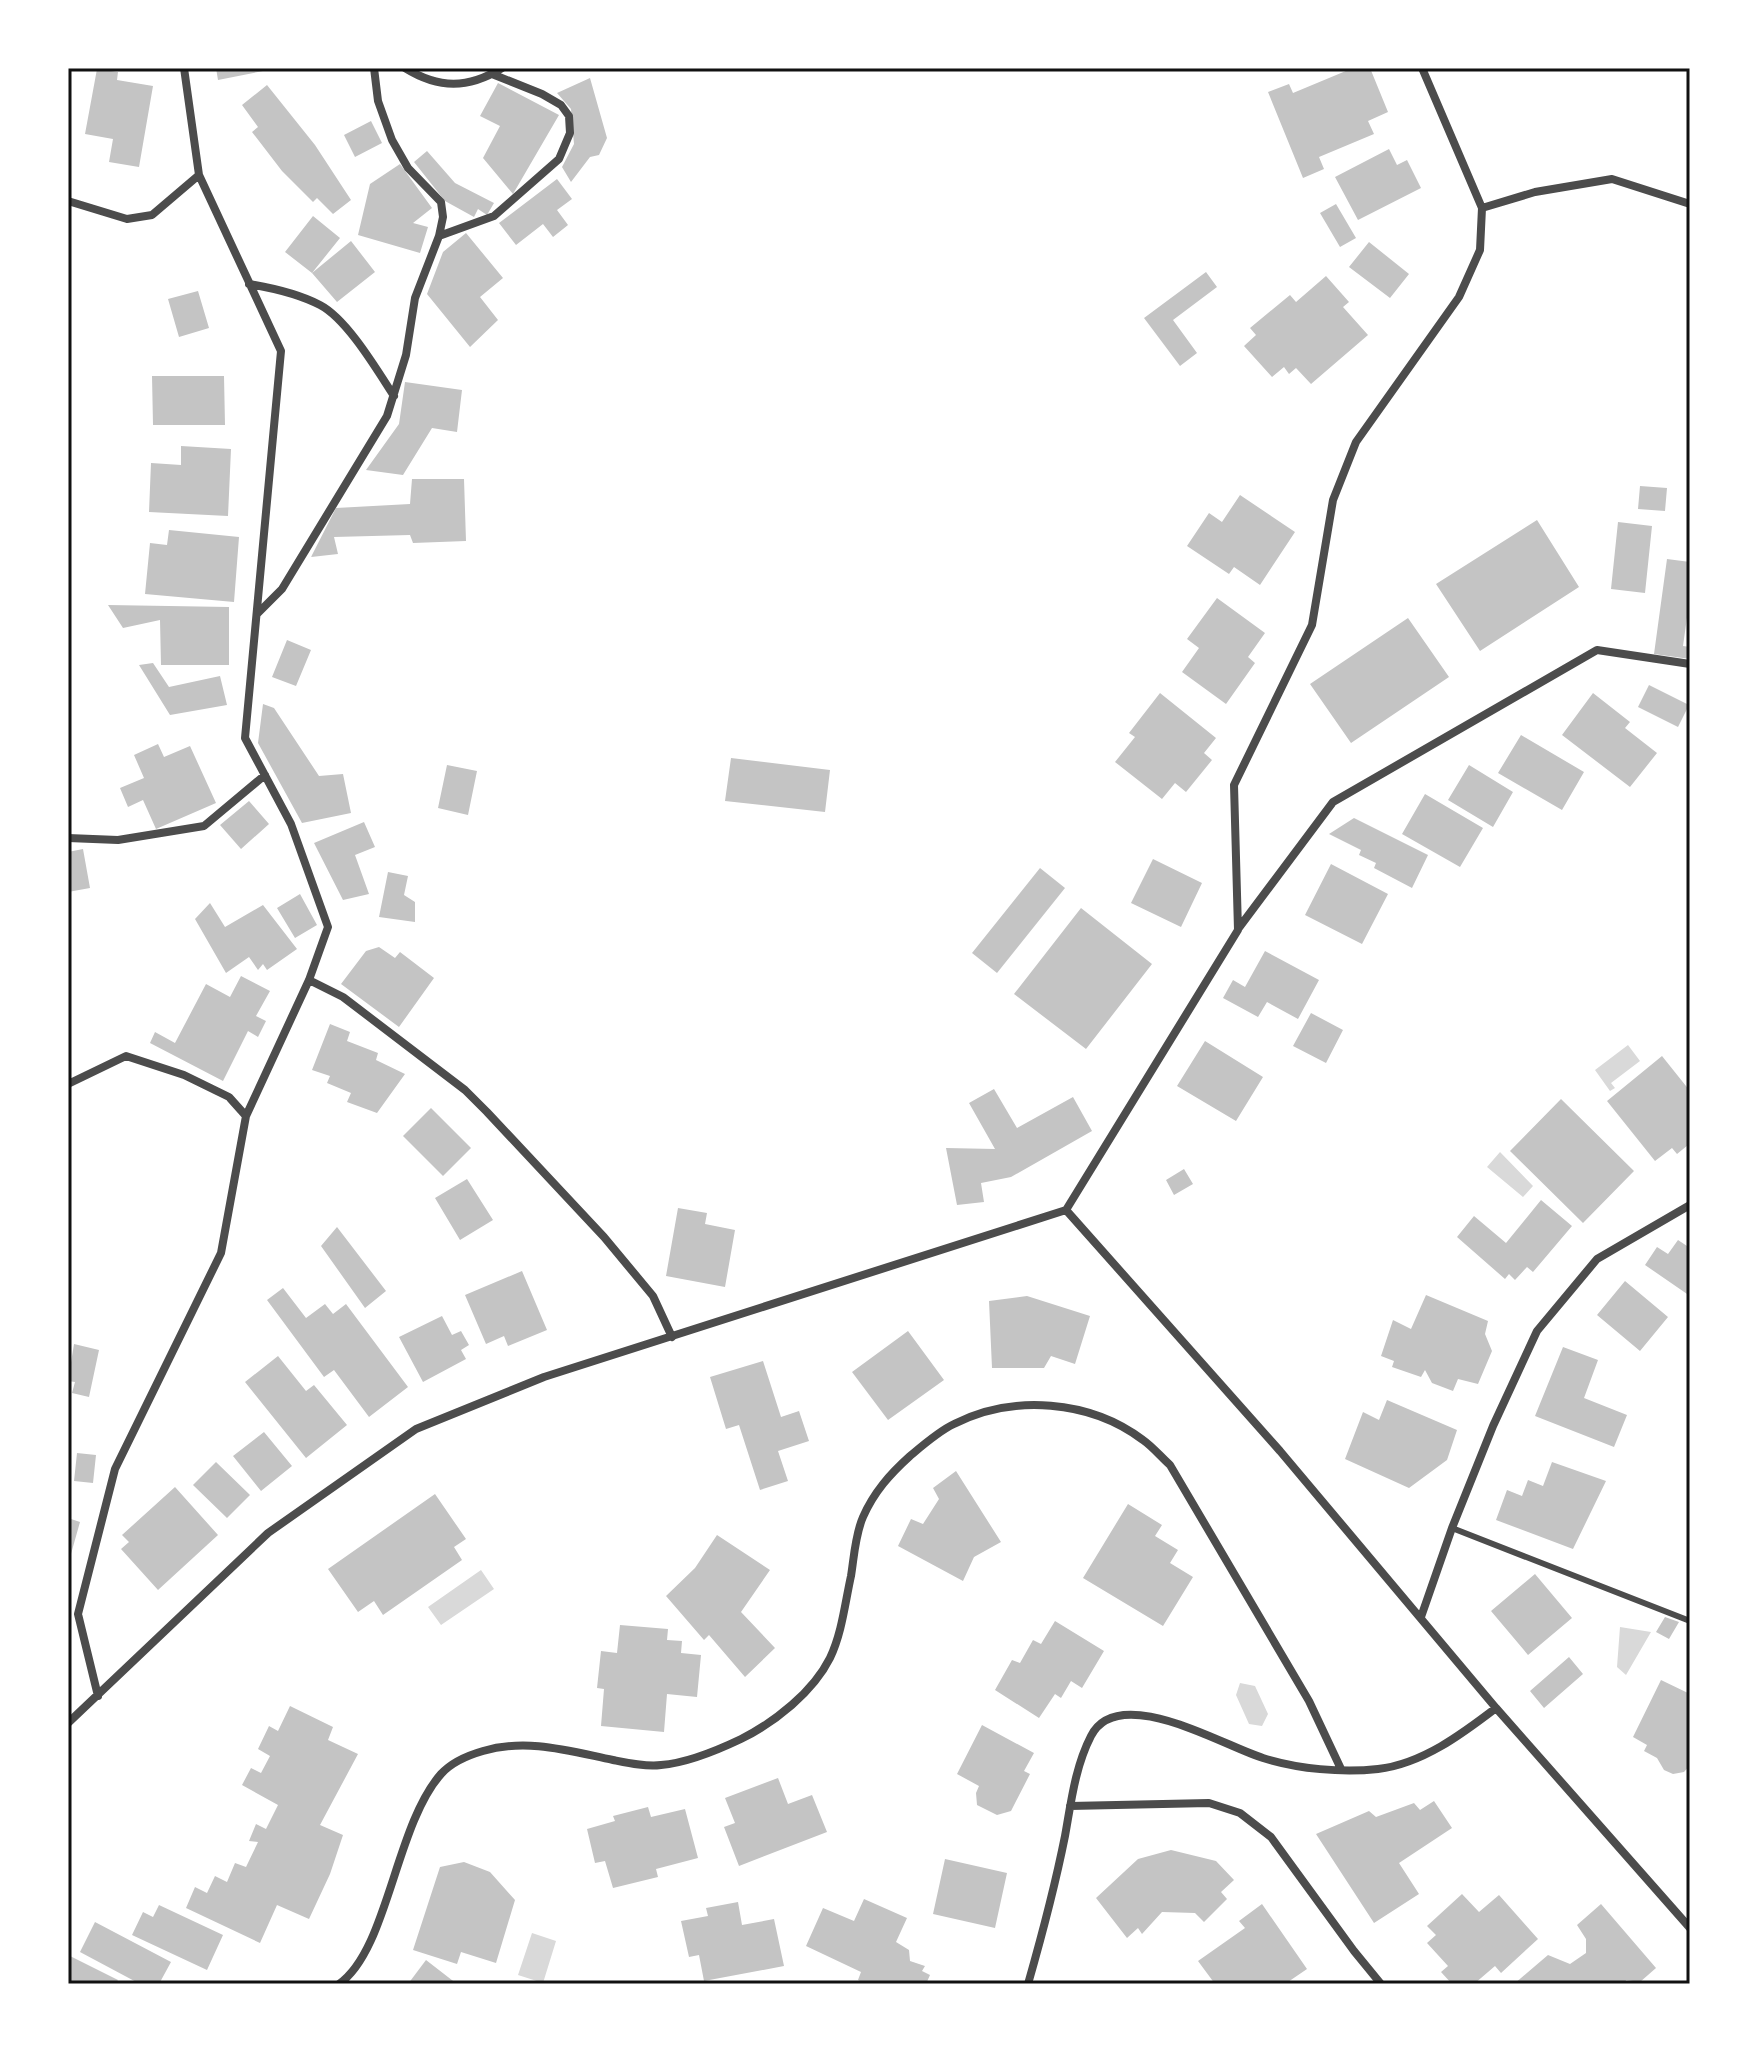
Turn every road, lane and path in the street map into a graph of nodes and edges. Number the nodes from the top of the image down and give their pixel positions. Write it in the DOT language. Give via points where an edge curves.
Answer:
graph roads {
  1 [pos="184,68"];
  2 [pos="374,68"];
  3 [pos="405,68"];
  4 [pos="502,68"];
  5 [pos="1422,68"];
  6 [pos="492,74"];
  7 [pos="199,175"];
  8 [pos="68,201"];
  9 [pos="1690,204"];
  10 [pos="1482,208"];
  11 [pos="439,236"];
  12 [pos="249,284"];
  13 [pos="394,396"];
  14 [pos="256,615"];
  15 [pos="1690,664"];
  16 [pos="265,775"];
  17 [pos="68,838"];
  18 [pos="1238,930"];
  19 [pos="309,980"];
  20 [pos="68,1084"];
  21 [pos="246,1116"];
  22 [pos="1690,1205"];
  23 [pos="1066,1210"];
  24 [pos="672,1337"];
  25 [pos="1452,1528"];
  26 [pos="1421,1617"];
  27 [pos="1690,1621"];
  28 [pos="98,1696"];
  29 [pos="1496,1708"];
  30 [pos="68,1723"];
  31 [pos="1341,1769"];
  32 [pos="1070,1806"];
  33 [pos="1690,1928"];
  34 [pos="339,1984"];
  35 [pos="1028,1984"];
  36 [pos="1381,1984"];
  1 -- 7 [label="street"];
  2 -- 11 [label="street" via="378,101 392,140 408,168 441,202"];
  3 -- 6 [label="street" via="421,78 460,86"];
  4 -- 6 [label="street"];
  5 -- 10 [label="street"];
  6 -- 11 [label="street" via="561,105 569,116 570,133 559,159 494,216"];
  7 -- 8 [label="street" via="152,215 127,219"];
  7 -- 12 [label="street"];
  9 -- 10 [label="street" via="1612,179 1535,192"];
  10 -- 18 [label="street" via="1480,250 1459,297 1356,442 1333,500 1312,625 1234,785"];
  11 -- 13 [label="street" via="415,298"];
  12 -- 13 [label="street" via="323,306 359,342"];
  12 -- 14 [label="street" via="281,351"];
  13 -- 14 [label="street" via="290,577"];
  14 -- 16 [label="street" via="245,738"];
  15 -- 18 [label="street" via="1597,650 1333,802"];
  16 -- 17 [label="street" via="204,826 118,840"];
  16 -- 19 [label="street" via="291,824 328,927"];
  18 -- 23 [label="street"];
  19 -- 21 [label="street"];
  19 -- 24 [label="street" via="343,997 465,1090 604,1237 653,1296"];
  20 -- 21 [label="street" via="126,1056 229,1097"];
  21 -- 28 [label="street" via="221,1253 115,1469 78,1614"];
  22 -- 25 [label="street" via="1597,1259 1537,1331"];
  23 -- 24 [label="street"];
  23 -- 26 [label="street"];
  24 -- 28 [label="street" via="544,1377 416,1429 268,1533"];
  25 -- 26 [label="street"];
  25 -- 27 [label="lane"];
  26 -- 29 [label="street"];
  28 -- 30 [label="street"];
  29 -- 31 [label="street" via="1456,1738 1414,1759 1380,1769"];
  29 -- 33 [label="street"];
  31 -- 32 [label="street" via="1264,1758 1169,1721 1138,1714 1114,1716 1091,1734"];
  31 -- 34 [label="street" via="1309,1701 1170,1465 1114,1422 1034,1404 997,1410 954,1424 884,1479 862,1519 829,1660 804,1693 742,1738 661,1766 536,1744 500,1746 469,1755 442,1773 406,1836 368,1947"];
  32 -- 35 [label="street"];
  32 -- 36 [label="street" via="1209,1803 1240,1813 1271,1837"];
}
